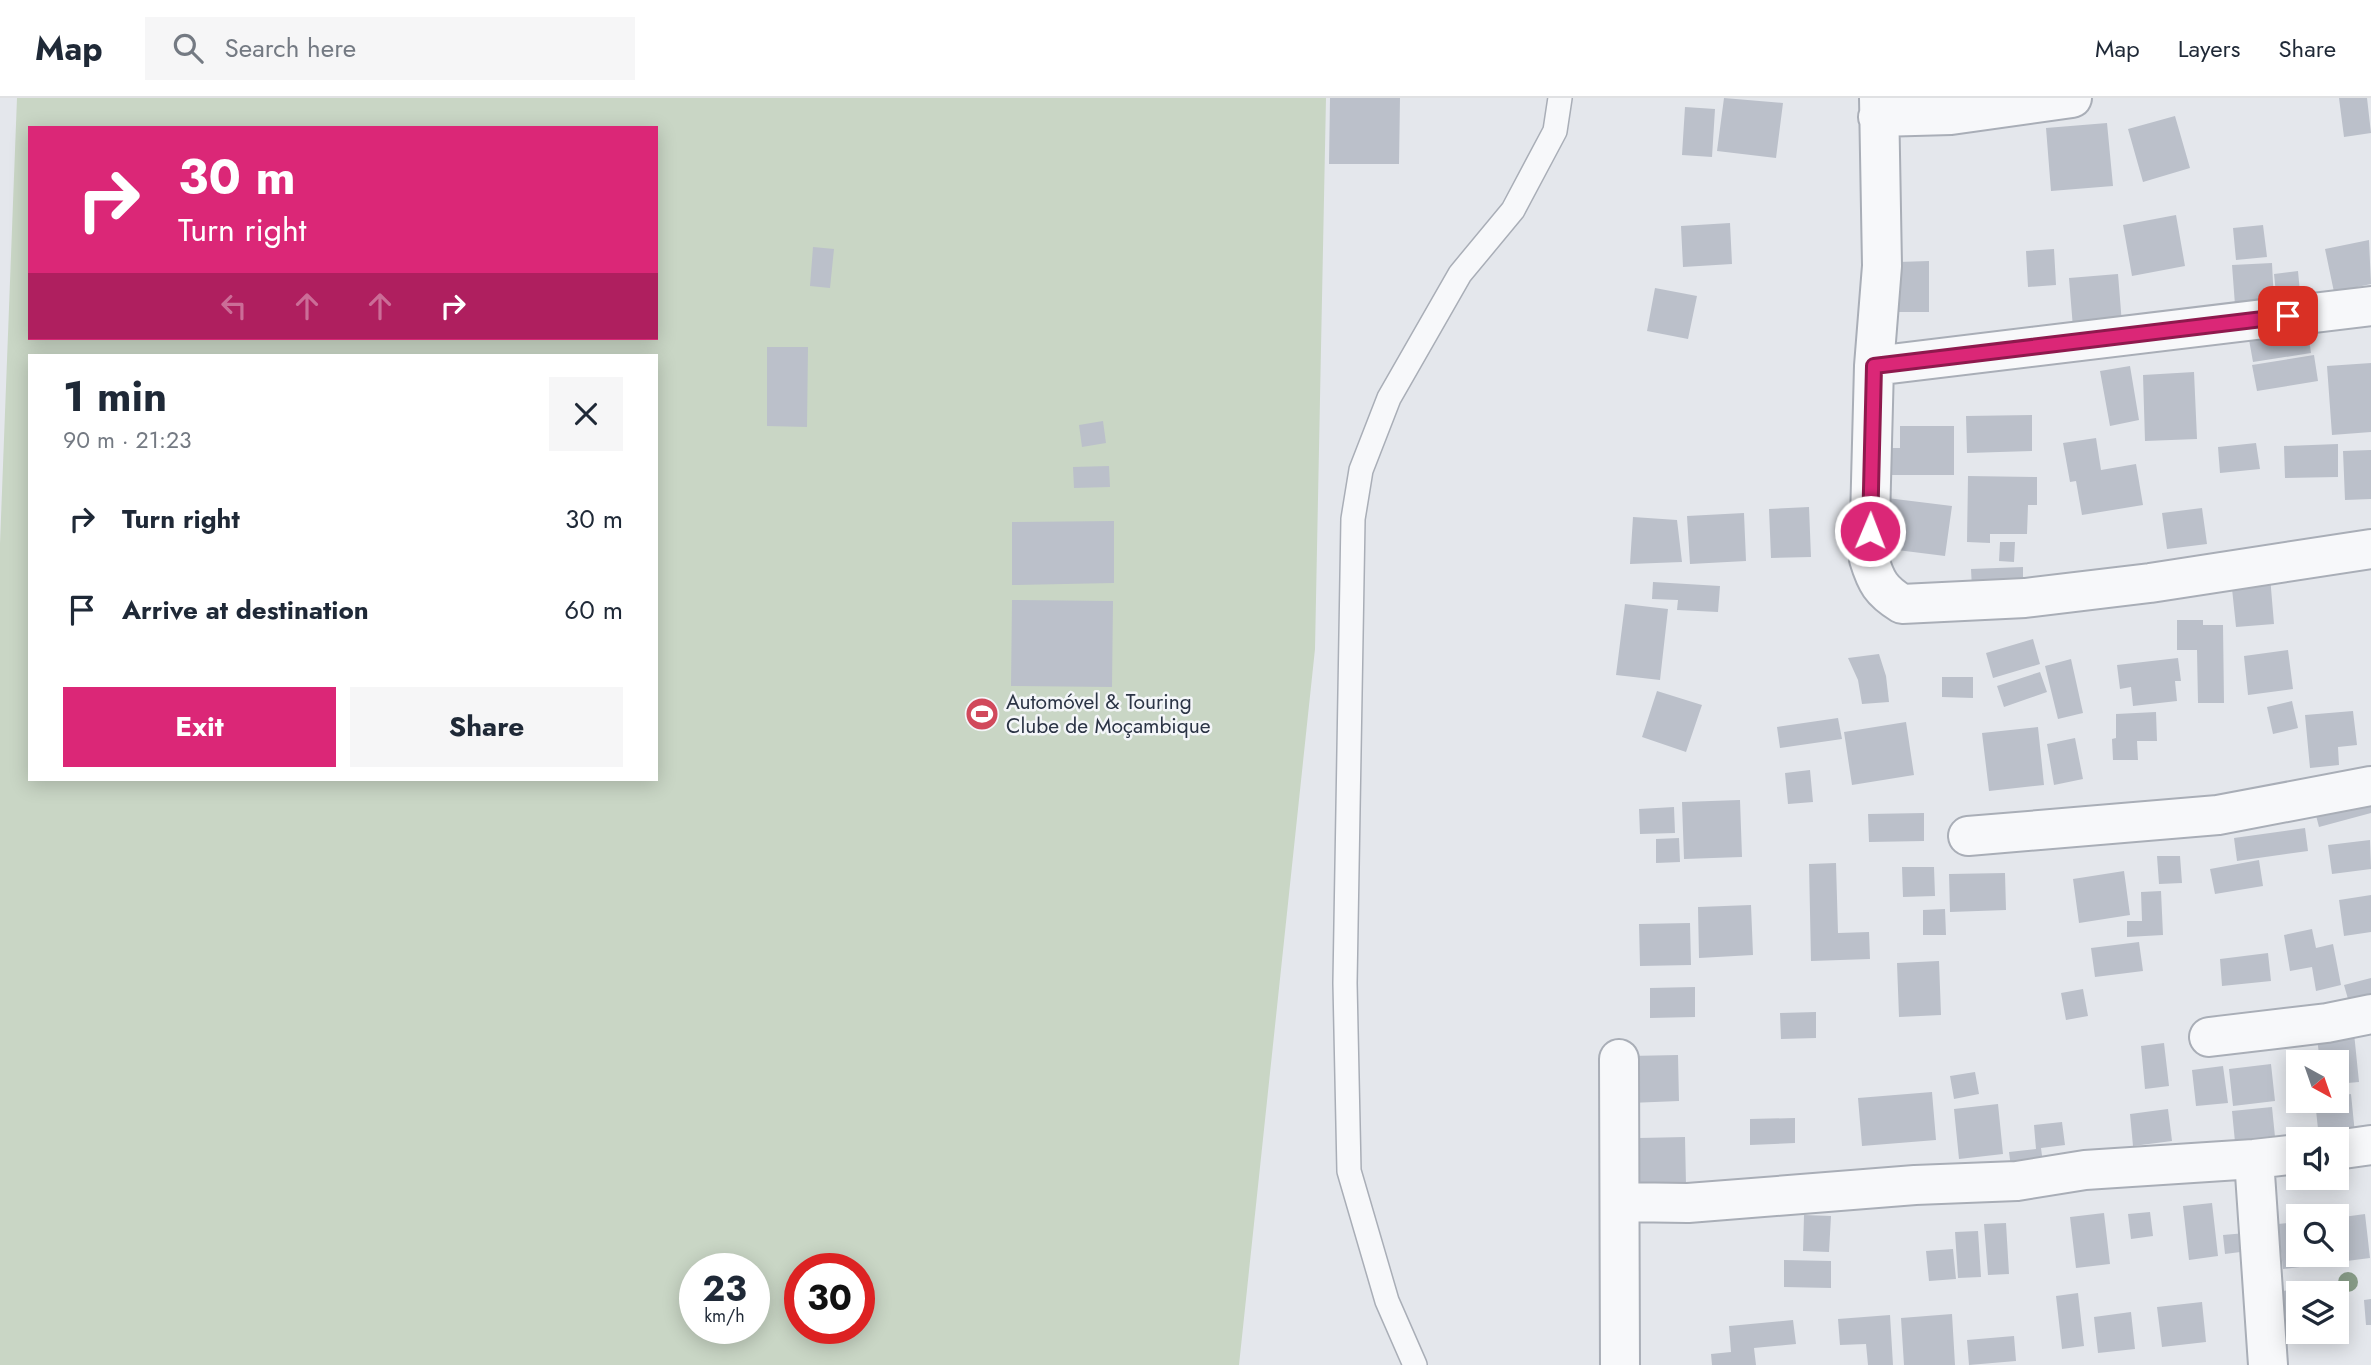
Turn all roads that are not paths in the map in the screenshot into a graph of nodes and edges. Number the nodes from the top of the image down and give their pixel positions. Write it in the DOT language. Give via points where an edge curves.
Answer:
graph roads {
  1 [pos="1560,98"];
  2 [pos="2072,98"];
  3 [pos="1878,108"];
  4 [pos="2371,306"];
  5 [pos="1874,366"];
  6 [pos="2371,549"];
  7 [pos="2371,786"];
  8 [pos="1968,836"];
  9 [pos="2371,1014"];
  10 [pos="2209,1037"];
  11 [pos="1619,1059"];
  12 [pos="2371,1146"];
  13 [pos="2349,1149"];
  14 [pos="2286,1155"];
  15 [pos="2254,1159"];
  16 [pos="1620,1202"];
  17 [pos="1415,1365"];
  18 [pos="1620,1365"];
  19 [pos="2267,1365"];
  1 -- 17 [label="lane" via="1555,131 1513,210 1460,274 1389,398 1361,470 1353,519 1345,983 1349,1171 1387,1301"];
  2 -- 3 [label="street" via="1951,116"];
  3 -- 5 [label="street" via="1882,266"];
  4 -- 5 [label="street"];
  5 -- 6 [label="street" via="1869,559 1876,582 1902,604 2025,598"];
  7 -- 8 [label="street" via="2218,815"];
  9 -- 10 [label="street"];
  11 -- 16 [label="street"];
  12 -- 13 [label="street"];
  14 -- 15 [label="street"];
  15 -- 16 [label="street" via="2085,1170 2017,1181 1688,1203"];
  15 -- 19 [label="street"];
  16 -- 18 [label="street"];
}
